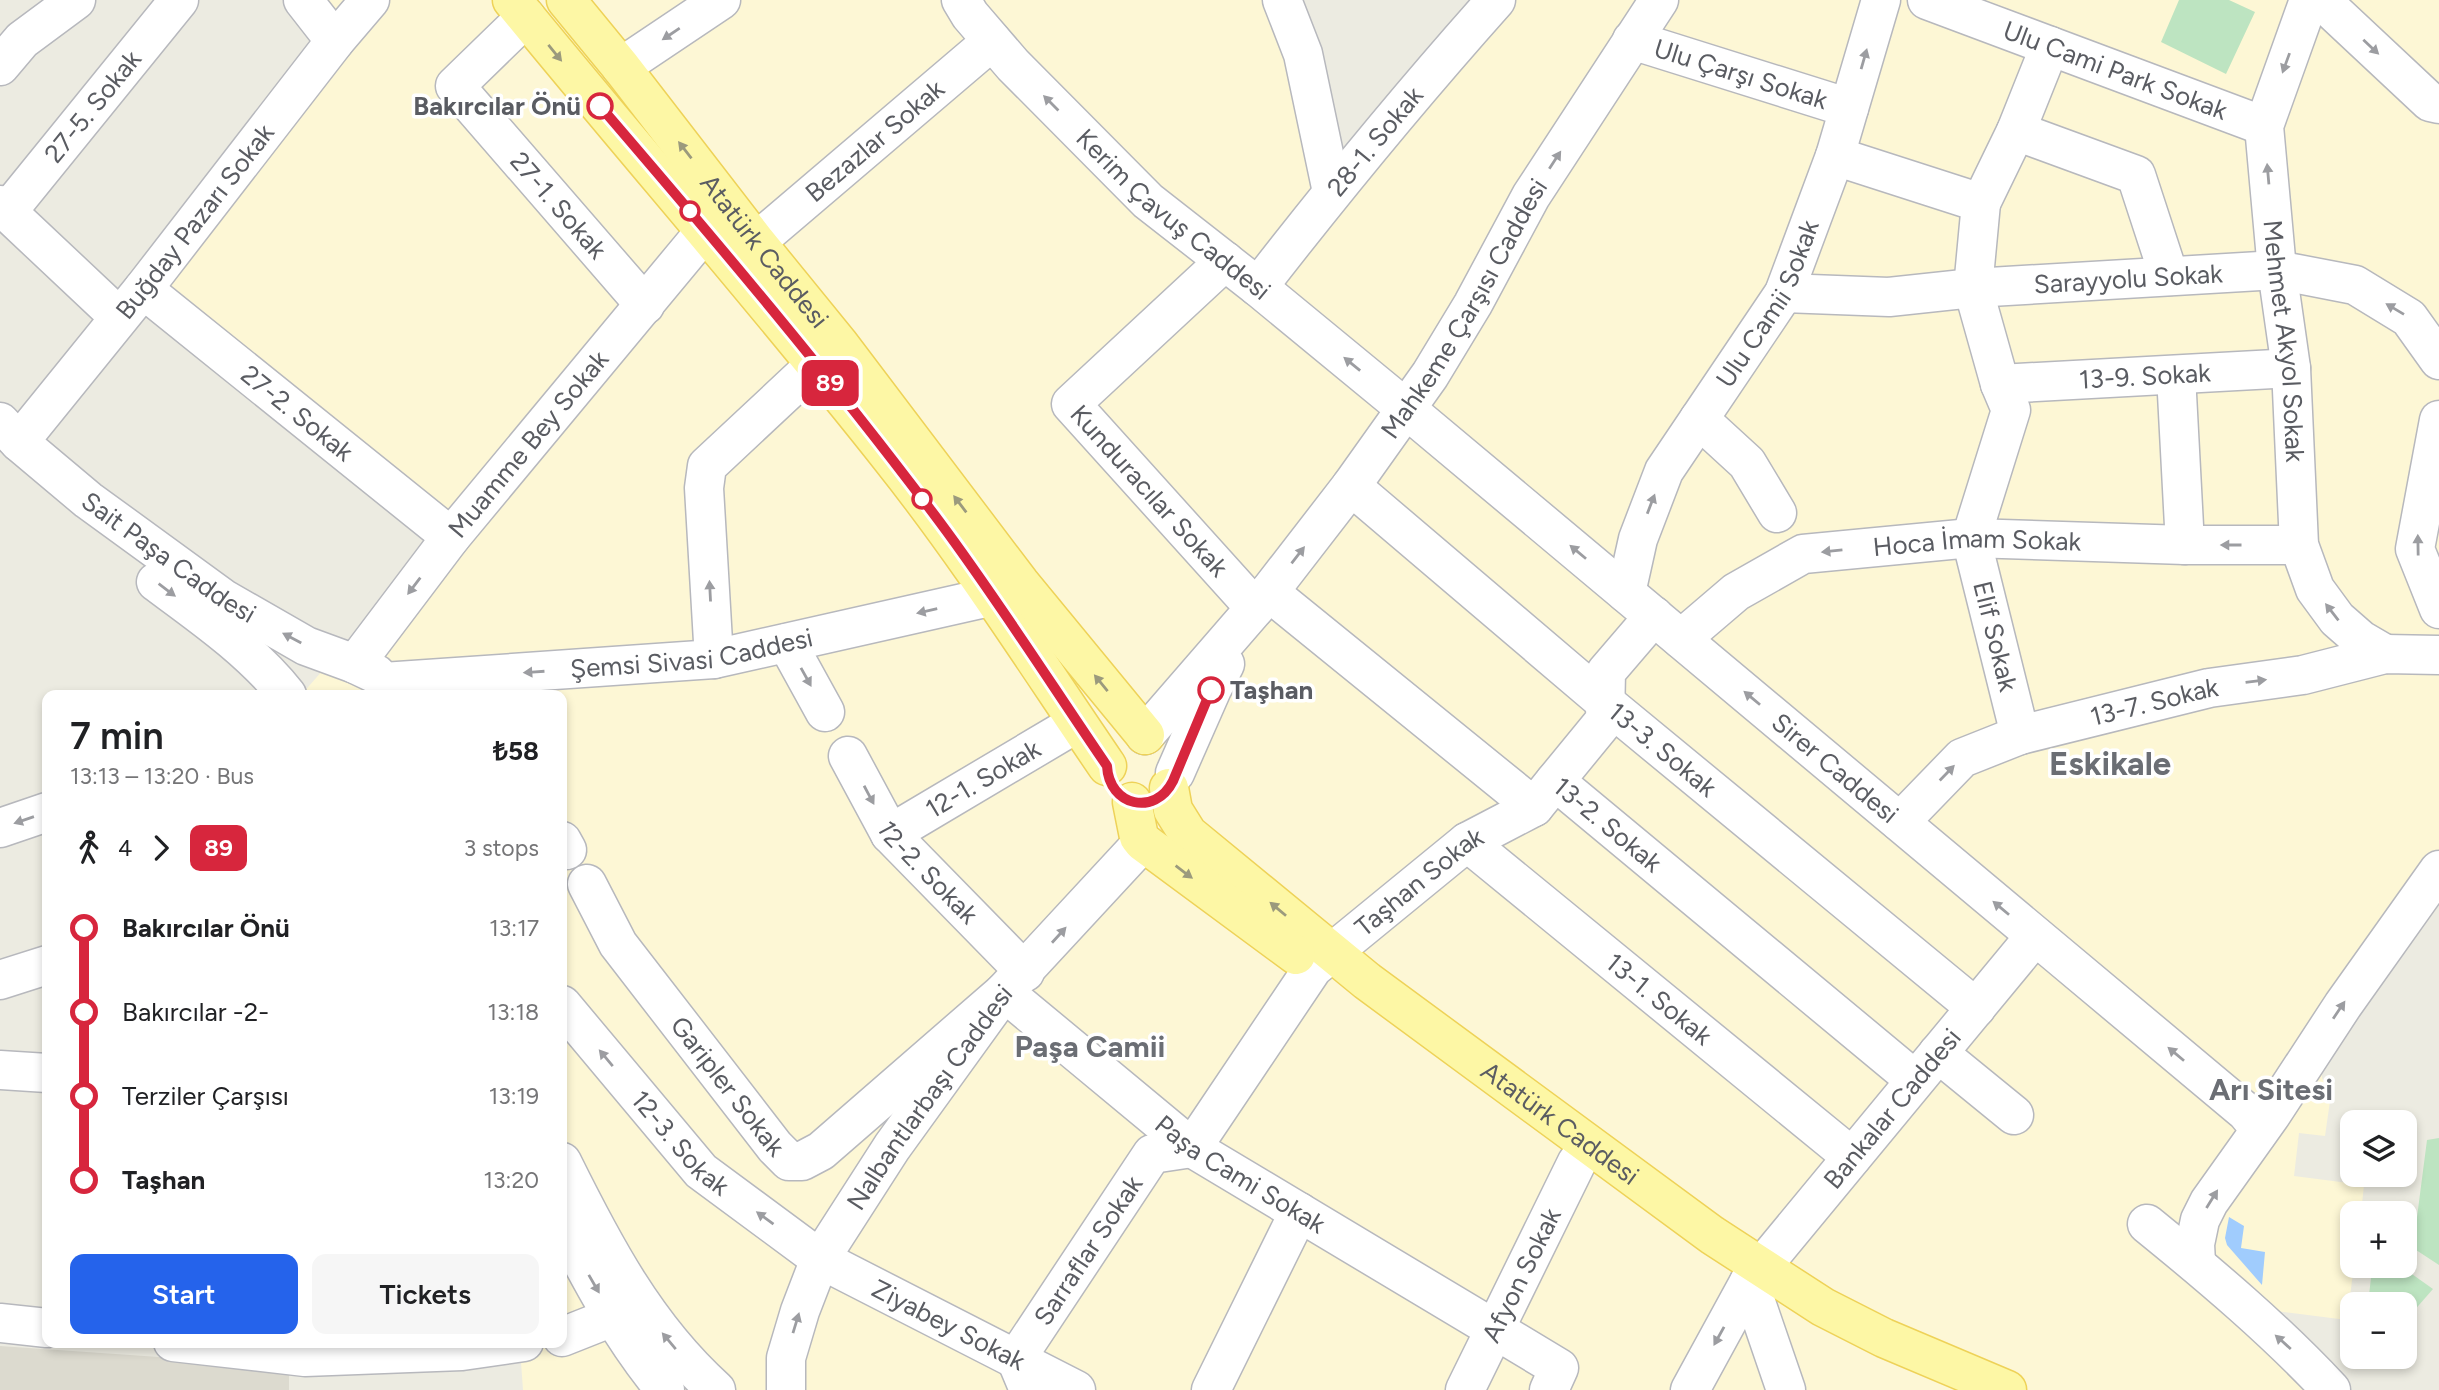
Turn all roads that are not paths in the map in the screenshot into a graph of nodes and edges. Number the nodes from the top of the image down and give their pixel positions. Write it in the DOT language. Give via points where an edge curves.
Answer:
graph roads {
  1 [pos="76,0"];
  2 [pos="179,0"];
  3 [pos="303,0"];
  4 [pos="370,0"];
  5 [pos="566,0"];
  6 [pos="721,0"];
  7 [pos="961,0"];
  8 [pos="1282,0"];
  9 [pos="1496,0"];
  10 [pos="1881,0"];
  11 [pos="1927,0"];
  12 [pos="2309,0"];
  13 [pos="2321,0"];
  14 [pos="1653,3"];
  15 [pos="519,9"];
  16 [pos="1632,40"];
  17 [pos="335,41"];
  18 [pos="992,41"];
  19 [pos="2050,46"];
  20 [pos="0,66"];
  21 [pos="621,67"];
  22 [pos="2439,104"];
  23 [pos="1849,108"];
  24 [pos="2264,125"];
  25 [pos="2016,131"];
  26 [pos="1835,156"];
  27 [pos="1332,192"];
  28 [pos="1981,203"];
  29 [pos="4,209"];
  30 [pos="706,230"];
  31 [pos="756,242"];
  32 [pos="1225,261"];
  33 [pos="2277,270"];
  34 [pos="2169,276"];
  35 [pos="1258,287"];
  36 [pos="1973,288"];
  37 [pos="1784,293"];
  38 [pos="131,303"];
  39 [pos="645,305"];
  40 [pos="2439,360"];
  41 [pos="815,365"];
  42 [pos="2291,368"];
  43 [pos="2176,374"];
  44 [pos="2000,384"];
  45 [pos="1405,408"];
  46 [pos="1699,419"];
  47 [pos="2439,420"];
  48 [pos="6,440"];
  49 [pos="1351,486"];
  50 [pos="1777,513"];
  51 [pos="451,537"];
  52 [pos="1971,537"];
  53 [pos="2185,545"];
  54 [pos="2299,545"];
  55 [pos="993,596"];
  56 [pos="1262,600"];
  57 [pos="2439,609"];
  58 [pos="1654,616"];
  59 [pos="787,643"];
  60 [pos="2385,654"];
  61 [pos="2439,655"];
  62 [pos="714,659"];
  63 [pos="376,680"];
  64 [pos="283,690"];
  65 [pos="305,690"];
  66 [pos="1606,704"];
  67 [pos="825,712"];
  68 [pos="1077,723"];
  69 [pos="1144,735"];
  70 [pos="2020,735"];
  71 [pos="848,756"];
  72 [pos="1107,766"];
  73 [pos="1172,780"];
  74 [pos="1545,794"];
  75 [pos="1132,802"];
  76 [pos="42,814"];
  77 [pos="1900,822"];
  78 [pos="0,828"];
  79 [pos="890,834"];
  80 [pos="1143,842"];
  81 [pos="1467,842"];
  82 [pos="2439,870"];
  83 [pos="587,884"];
  84 [pos="2035,936"];
  85 [pos="1322,961"];
  86 [pos="42,967"];
  87 [pos="0,980"];
  88 [pos="1015,982"];
  89 [pos="1976,1008"];
  90 [pos="567,1011"];
  91 [pos="1927,1066"];
  92 [pos="0,1070"];
  93 [pos="42,1073"];
  94 [pos="2014,1115"];
  95 [pos="2257,1134"];
  96 [pos="1192,1148"];
  97 [pos="1852,1157"];
  98 [pos="1577,1162"];
  99 [pos="567,1172"];
  100 [pos="1299,1212"];
  101 [pos="2147,1224"];
  102 [pos="567,1233"];
  103 [pos="820,1259"];
  104 [pos="2196,1263"];
  105 [pos="1755,1275"];
  106 [pos="615,1316"];
  107 [pos="0,1323"];
  108 [pos="42,1327"];
  109 [pos="1496,1330"];
  110 [pos="567,1335"];
  111 [pos="211,1348"];
  112 [pos="483,1348"];
  113 [pos="305,1363"];
  114 [pos="1023,1375"];
  115 [pos="665,1390"];
  116 [pos="716,1390"];
  117 [pos="786,1390"];
  118 [pos="1076,1390"];
  119 [pos="1210,1390"];
  120 [pos="1465,1390"];
  121 [pos="1549,1390"];
  122 [pos="1690,1390"];
  123 [pos="1786,1390"];
  124 [pos="1947,1390"];
  125 [pos="2007,1390"];
  126 [pos="2331,1390"];
  1 -- 20 [label="street" via="22,40"];
  2 -- 29 [label="street, 27-5. Sokak"];
  3 -- 17 [label="street"];
  4 -- 17 [label="street, Buğday Pazarı Sokak"];
  5 -- 21 [label="main road, Atatürk Caddesi"];
  6 -- 21 [label="street, one-way"];
  7 -- 18 [label="street, Kerim Çavuş Caddesi"];
  8 -- 27 [label="street" via="1303,54"];
  9 -- 27 [label="street, 28-1. Sokak"];
  23 -- 10 [label="street, Ulu Camii Sokak, one-way"];
  11 -- 19 [label="street, Ulu Cami Park Sokak"];
  12 -- 24 [label="street, Mehmet Akyol Sokak, one-way"];
  13 -- 22 [label="street, one-way" via="2430,103"];
  14 -- 16 [label="street, Mahkeme Çarşısı Caddesi"];
  15 -- 30 [label="main road, Atatürk Caddesi, one-way"];
  15 -- 39 [label="street, 27-1. Sokak" via="455,86"];
  16 -- 23 [label="street, Ulu Çarşı Sokak"];
  45 -- 16 [label="street, Mahkeme Çarşısı Caddesi, one-way" via="1473,304 1531,196"];
  17 -- 38 [label="street, Buğday Pazarı Sokak"];
  18 -- 31 [label="street, Bezazlar Sokak"];
  32 -- 18 [label="street, Kerim Çavuş Caddesi, one-way" via="1148,201"];
  19 -- 24 [label="street, Ulu Cami Park Sokak"];
  19 -- 25 [label="street"];
  31 -- 21 [label="main road, Atatürk Caddesi, one-way"];
  23 -- 26 [label="street, Ulu Camii Sokak"];
  33 -- 24 [label="street, Mehmet Akyol Sokak, one-way"];
  25 -- 28 [label="street"];
  25 -- 34 [label="street" via="2136,175"];
  26 -- 28 [label="street"];
  26 -- 37 [label="street, Ulu Camii Sokak"];
  27 -- 35 [label="street, 28-1. Sokak"];
  28 -- 36 [label="street"];
  29 -- 38 [label="street, 27-2. Sokak"];
  30 -- 39 [label="street, Muamme Bey Sokak"];
  30 -- 41 [label="main road, Atatürk Caddesi"];
  69 -- 31 [label="main road, Atatürk Caddesi, one-way"];
  32 -- 35 [label="street, Kerim Çavuş Caddesi"];
  32 -- 56 [label="street, Kunduracılar Sokak" via="1071,404"];
  33 -- 34 [label="street, Sarayyolu Sokak"];
  40 -- 33 [label="street, Sarayyolu Sokak, one-way" via="2409,318 2355,285"];
  33 -- 42 [label="street, Mehmet Akyol Sokak"];
  34 -- 36 [label="street, Sarayyolu Sokak"];
  45 -- 35 [label="street, Kerim Çavuş Caddesi, one-way"];
  36 -- 37 [label="street, Sarayyolu Sokak" via="1889,297"];
  36 -- 44 [label="street"];
  37 -- 46 [label="street, Ulu Camii Sokak"];
  38 -- 48 [label="street, Buğday Pazarı Sokak"];
  38 -- 51 [label="street, 27-2. Sokak"];
  39 -- 51 [label="street, Muamme Bey Sokak"];
  41 -- 55 [label="main road, Atatürk Caddesi"];
  62 -- 41 [label="street, one-way" via="704,488 707,466"];
  42 -- 43 [label="street, 13-9. Sokak"];
  42 -- 54 [label="street, Mehmet Akyol Sokak"];
  43 -- 44 [label="street, 13-9. Sokak"];
  43 -- 53 [label="street"];
  44 -- 52 [label="street" via="2011,410"];
  45 -- 49 [label="street, Mahkeme Çarşısı Caddesi"];
  58 -- 45 [label="street, Sirer Caddesi, one-way"];
  46 -- 50 [label="street" via="1747,463"];
  58 -- 46 [label="street, Ulu Camii Sokak, one-way" via="1638,539 1664,471"];
  57 -- 47 [label="street, one-way" via="2415,549"];
  63 -- 48 [label="street, Sait Paşa Caddesi, one-way" via="224,599"];
  48 -- 64 [label="street, Sait Paşa Caddesi, one-way" via="82,525 224,634"];
  56 -- 49 [label="street, Mahkeme Çarşısı Caddesi, one-way"];
  49 -- 66 [label="street, 13-3. Sokak"];
  51 -- 63 [label="street, Muamme Bey Sokak, one-way"];
  52 -- 53 [label="street, Hoca İmam Sokak"];
  52 -- 58 [label="street, Hoca İmam Sokak, one-way" via="1803,554 1736,592"];
  52 -- 70 [label="street, Elif Sokak"];
  54 -- 53 [label="street, Hoca İmam Sokak, one-way"];
  60 -- 54 [label="street, Mehmet Akyol Sokak, one-way" via="2337,619 2315,589"];
  55 -- 59 [label="street, Şemsi Sivasi Caddesi, one-way"];
  55 -- 68 [label="main road, Atatürk Caddesi"];
  56 -- 69 [label="street, Mahkeme Çarşısı Caddesi"];
  56 -- 73 [label="street, Mahkeme Çarşısı Caddesi" via="1212,688"];
  56 -- 74 [label="street, 13-2. Sokak"];
  58 -- 66 [label="street, Hoca İmam Sokak" via="1606,672"];
  77 -- 58 [label="street, Sirer Caddesi, one-way"];
  59 -- 62 [label="street, Şemsi Sivasi Caddesi"];
  59 -- 67 [label="street, one-way"];
  60 -- 61 [label="street, 13-7. Sokak"];
  70 -- 60 [label="street, 13-7. Sokak, one-way" via="2209,688 2304,675"];
  62 -- 63 [label="street, Şemsi Sivasi Caddesi, one-way"];
  63 -- 65 [label="street, Şemsi Sivasi Caddesi" via="333,665 313,677"];
  66 -- 74 [label="street" via="1605,720"];
  66 -- 89 [label="street, 13-3. Sokak"];
  68 -- 72 [label="main road, Atatürk Caddesi"];
  68 -- 79 [label="street, 12-1. Sokak"];
  69 -- 72 [label="main road" via="1116,745"];
  69 -- 73 [label="main road" via="1165,745 1173,758"];
  77 -- 70 [label="street, 13-7. Sokak, one-way" via="1962,758"];
  71 -- 79 [label="street, 12-2. Sokak, one-way"];
  72 -- 75 [label="main road" via="1112,788"];
  73 -- 75 [label="main road" via="1157,799"];
  85 -- 73 [label="main road, Atatürk Caddesi, one-way" via="1188,834 1173,810"];
  74 -- 81 [label="street, Taşhan Sokak"];
  74 -- 91 [label="street, 13-2. Sokak"];
  75 -- 80 [label="main road"];
  76 -- 78 [label="street, one-way"];
  84 -- 77 [label="street, Sirer Caddesi, one-way"];
  79 -- 88 [label="street, 12-2. Sokak"];
  80 -- 85 [label="main road, Atatürk Caddesi, one-way"];
  88 -- 80 [label="street, Nalbantlarbaşı Caddesi, one-way"];
  81 -- 85 [label="street, Taşhan Sokak"];
  81 -- 97 [label="street, 13-1. Sokak"];
  95 -- 82 [label="street, one-way"];
  83 -- 88 [label="street, Garipler Sokak" via="618,944 789,1161 802,1161 821,1151"];
  84 -- 89 [label="street, Bankalar Caddesi"];
  95 -- 84 [label="street, Sirer Caddesi, one-way" via="2252,1118"];
  85 -- 96 [label="street"];
  85 -- 98 [label="main road, Atatürk Caddesi"];
  85 -- 105 [label="main road, Atatürk Caddesi" via="1700,1227"];
  86 -- 87 [label="street"];
  88 -- 96 [label="street, Paşa Cami Sokak"];
  88 -- 103 [label="street, Nalbantlarbaşı Caddesi" via="892,1147"];
  89 -- 91 [label="street, Bankalar Caddesi"];
  103 -- 90 [label="street, 12-3. Sokak, one-way" via="701,1171"];
  91 -- 94 [label="street, 13-2. Sokak"];
  91 -- 97 [label="street, Bankalar Caddesi"];
  92 -- 93 [label="street"];
  104 -- 95 [label="street, one-way" via="2200,1220"];
  96 -- 100 [label="street, Paşa Cami Sokak"];
  96 -- 114 [label="street, Sarraflar Sokak" via="1152,1154"];
  97 -- 105 [label="street, Bankalar Caddesi"];
  98 -- 105 [label="main road, Atatürk Caddesi"];
  98 -- 109 [label="street, Afyon Sokak"];
  116 -- 99 [label="street, one-way" via="681,1356 633,1293"];
  100 -- 109 [label="street, Paşa Cami Sokak"];
  100 -- 119 [label="street"];
  101 -- 104 [label="street"];
  102 -- 106 [label="street, one-way"];
  103 -- 114 [label="street, Ziyabey Sokak"];
  117 -- 103 [label="street, Nalbantlarbaşı Caddesi, one-way" via="786,1358"];
  126 -- 104 [label="street, one-way"];
  105 -- 122 [label="street, Bankalar Caddesi, one-way"];
  105 -- 123 [label="street"];
  105 -- 124 [label="main road, Atatürk Caddesi" via="1814,1325"];
  105 -- 125 [label="main road, Atatürk Caddesi" via="1884,1338"];
  106 -- 110 [label="street"];
  106 -- 115 [label="street"];
  107 -- 108 [label="street"];
  109 -- 120 [label="street, Afyon Sokak"];
  109 -- 121 [label="street, Paşa Cami Sokak" via="1559,1368"];
  111 -- 113 [label="street"];
  112 -- 113 [label="street"];
  114 -- 118 [label="street, Ziyabey Sokak"];
}
